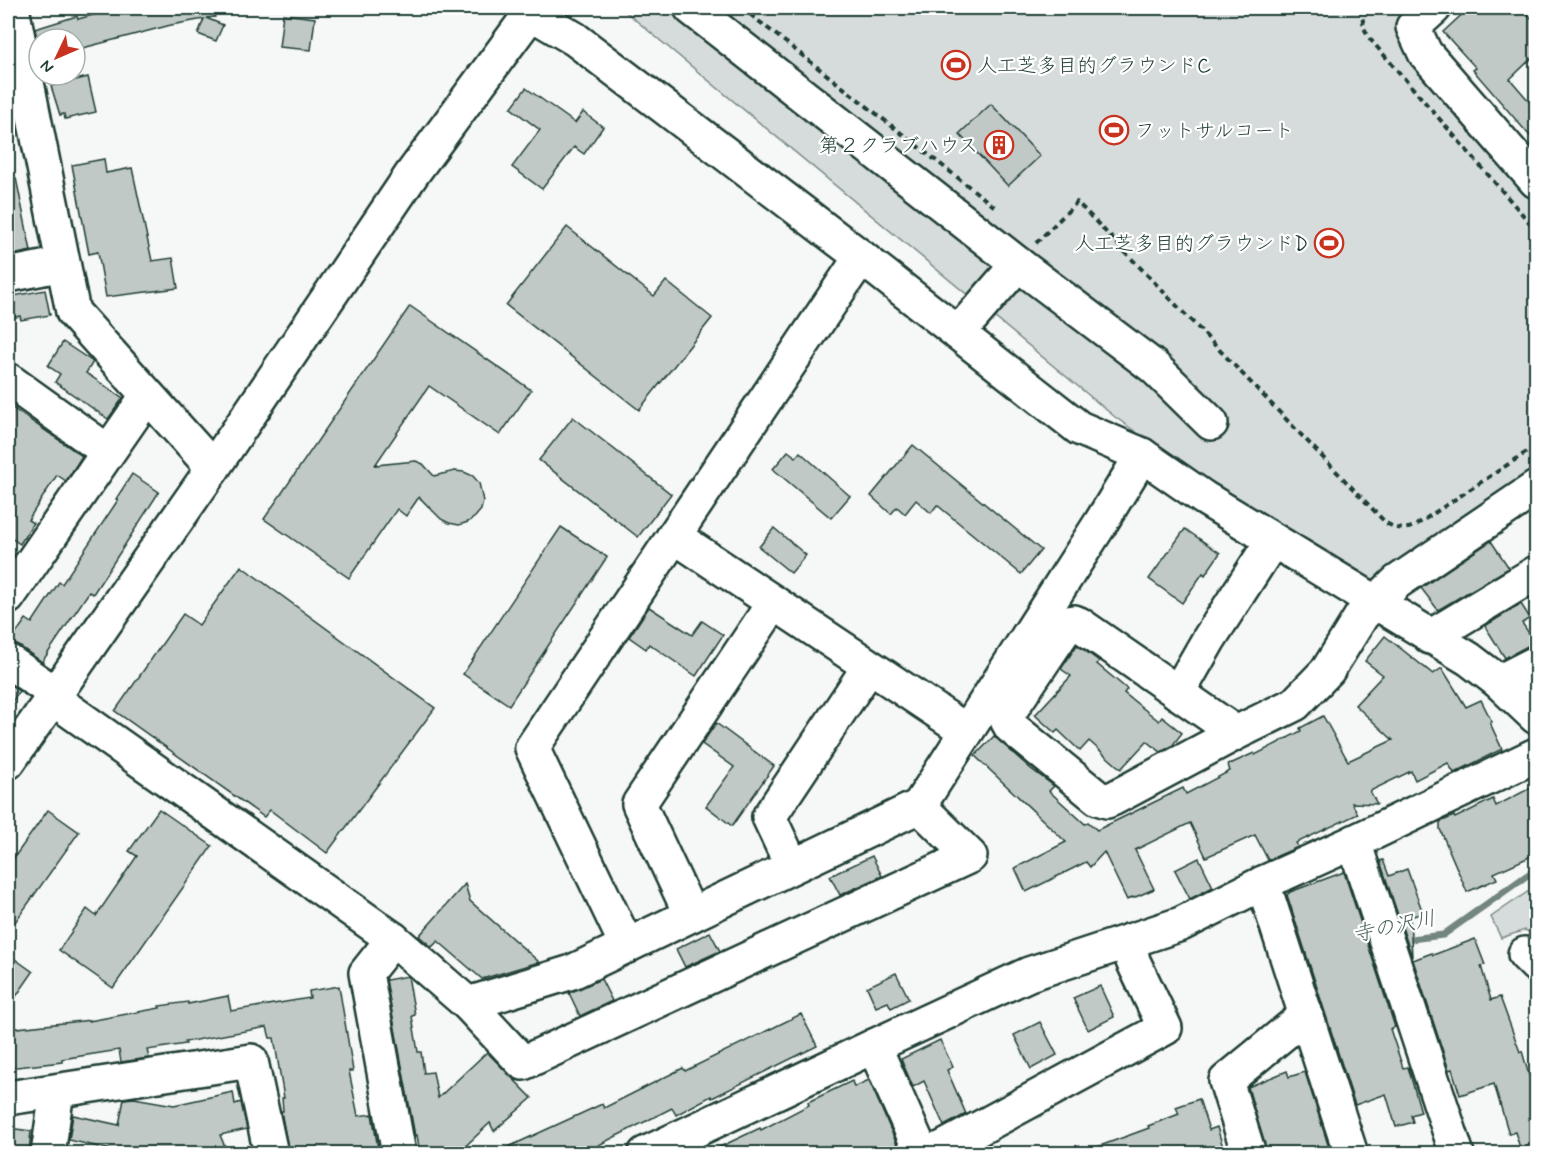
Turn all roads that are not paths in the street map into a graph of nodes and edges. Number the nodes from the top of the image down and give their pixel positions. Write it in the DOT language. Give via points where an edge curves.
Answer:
graph roads {
  1 [pos="12,8"];
  2 [pos="691,8"];
  3 [pos="1434,8"];
  4 [pos="530,9"];
  5 [pos="1536,181"];
  6 [pos="1023,249"];
  7 [pos="861,257"];
  8 [pos="63,264"];
  9 [pos="8,275"];
  10 [pos="958,333"];
  11 [pos="8,380"];
  12 [pos="147,396"];
  13 [pos="1211,423"];
  14 [pos="107,451"];
  15 [pos="1142,455"];
  16 [pos="213,468"];
  17 [pos="1536,488"];
  18 [pos="674,536"];
  19 [pos="1273,540"];
  20 [pos="1536,573"];
  21 [pos="8,597"];
  22 [pos="1376,603"];
  23 [pos="773,604"];
  24 [pos="1431,636"];
  25 [pos="8,661"];
  26 [pos="1536,663"];
  27 [pos="869,667"];
  28 [pos="1499,682"];
  29 [pos="1178,693"];
  30 [pos="54,696"];
  31 [pos="1536,717"];
  32 [pos="965,730"];
  33 [pos="1236,733"];
  34 [pos="1536,755"];
  35 [pos="8,762"];
  36 [pos="919,806"];
  37 [pos="1354,842"];
  38 [pos="792,866"];
  39 [pos="1263,883"];
  40 [pos="691,915"];
  41 [pos="393,939"];
  42 [pos="1129,941"];
  43 [pos="627,946"];
  44 [pos="468,1004"];
  45 [pos="1306,1015"];
  46 [pos="874,1046"];
  47 [pos="57,1091"];
  48 [pos="8,1098"];
  49 [pos="922,1153"];
  50 [pos="48,1154"];
  51 [pos="271,1154"];
  52 [pos="399,1154"];
  53 [pos="645,1154"];
  54 [pos="1249,1154"];
  55 [pos="1351,1154"];
  56 [pos="1457,1154"];
  1 -- 8 [label="street"];
  2 -- 6 [label="street"];
  3 -- 5 [label="street" via="1413,27 1425,53"];
  4 -- 7 [label="street"];
  4 -- 16 [label="street" via="412,174"];
  6 -- 10 [label="street"];
  6 -- 13 [label="street"];
  7 -- 10 [label="street"];
  7 -- 18 [label="street"];
  8 -- 9 [label="street"];
  8 -- 12 [label="street" via="73,312"];
  10 -- 15 [label="street" via="1079,428"];
  11 -- 14 [label="street"];
  12 -- 14 [label="street"];
  12 -- 16 [label="street"];
  14 -- 21 [label="street"];
  15 -- 19 [label="street"];
  15 -- 32 [label="street"];
  16 -- 30 [label="street"];
  17 -- 22 [label="street" via="1397,582"];
  18 -- 23 [label="street"];
  18 -- 43 [label="street" via="532,748"];
  19 -- 22 [label="street"];
  19 -- 29 [label="street"];
  20 -- 24 [label="street"];
  22 -- 24 [label="street"];
  22 -- 33 [label="street" via="1362,615 1328,670 1295,704"];
  23 -- 27 [label="street"];
  23 -- 40 [label="street" via="639,804"];
  24 -- 28 [label="street"];
  25 -- 30 [label="street"];
  26 -- 28 [label="street"];
  27 -- 32 [label="street"];
  27 -- 38 [label="street" via="769,817"];
  28 -- 31 [label="street"];
  29 -- 33 [label="street"];
  29 -- 33 [label="street" via="1074,622 1069,623 1007,720 1098,798 1107,801"];
  30 -- 35 [label="street"];
  30 -- 41 [label="street"];
  32 -- 36 [label="street"];
  34 -- 37 [label="street"];
  36 -- 38 [label="street"];
  36 -- 44 [label="street" via="970,856 523,1063"];
  37 -- 39 [label="street"];
  37 -- 56 [label="street"];
  38 -- 40 [label="street"];
  39 -- 42 [label="street" via="1181,924"];
  39 -- 45 [label="street"];
  40 -- 43 [label="street"];
  41 -- 44 [label="street"];
  41 -- 52 [label="street" via="366,973"];
  42 -- 46 [label="street" via="1029,974"];
  42 -- 49 [label="street" via="1133,961 1165,1028 941,1149"];
  43 -- 44 [label="street" via="572,972"];
  45 -- 54 [label="street" via="1226,1082"];
  45 -- 55 [label="street"];
  46 -- 49 [label="street"];
  46 -- 53 [label="street"];
  47 -- 48 [label="street"];
  47 -- 50 [label="street"];
  47 -- 51 [label="street" via="251,1061"];
}
